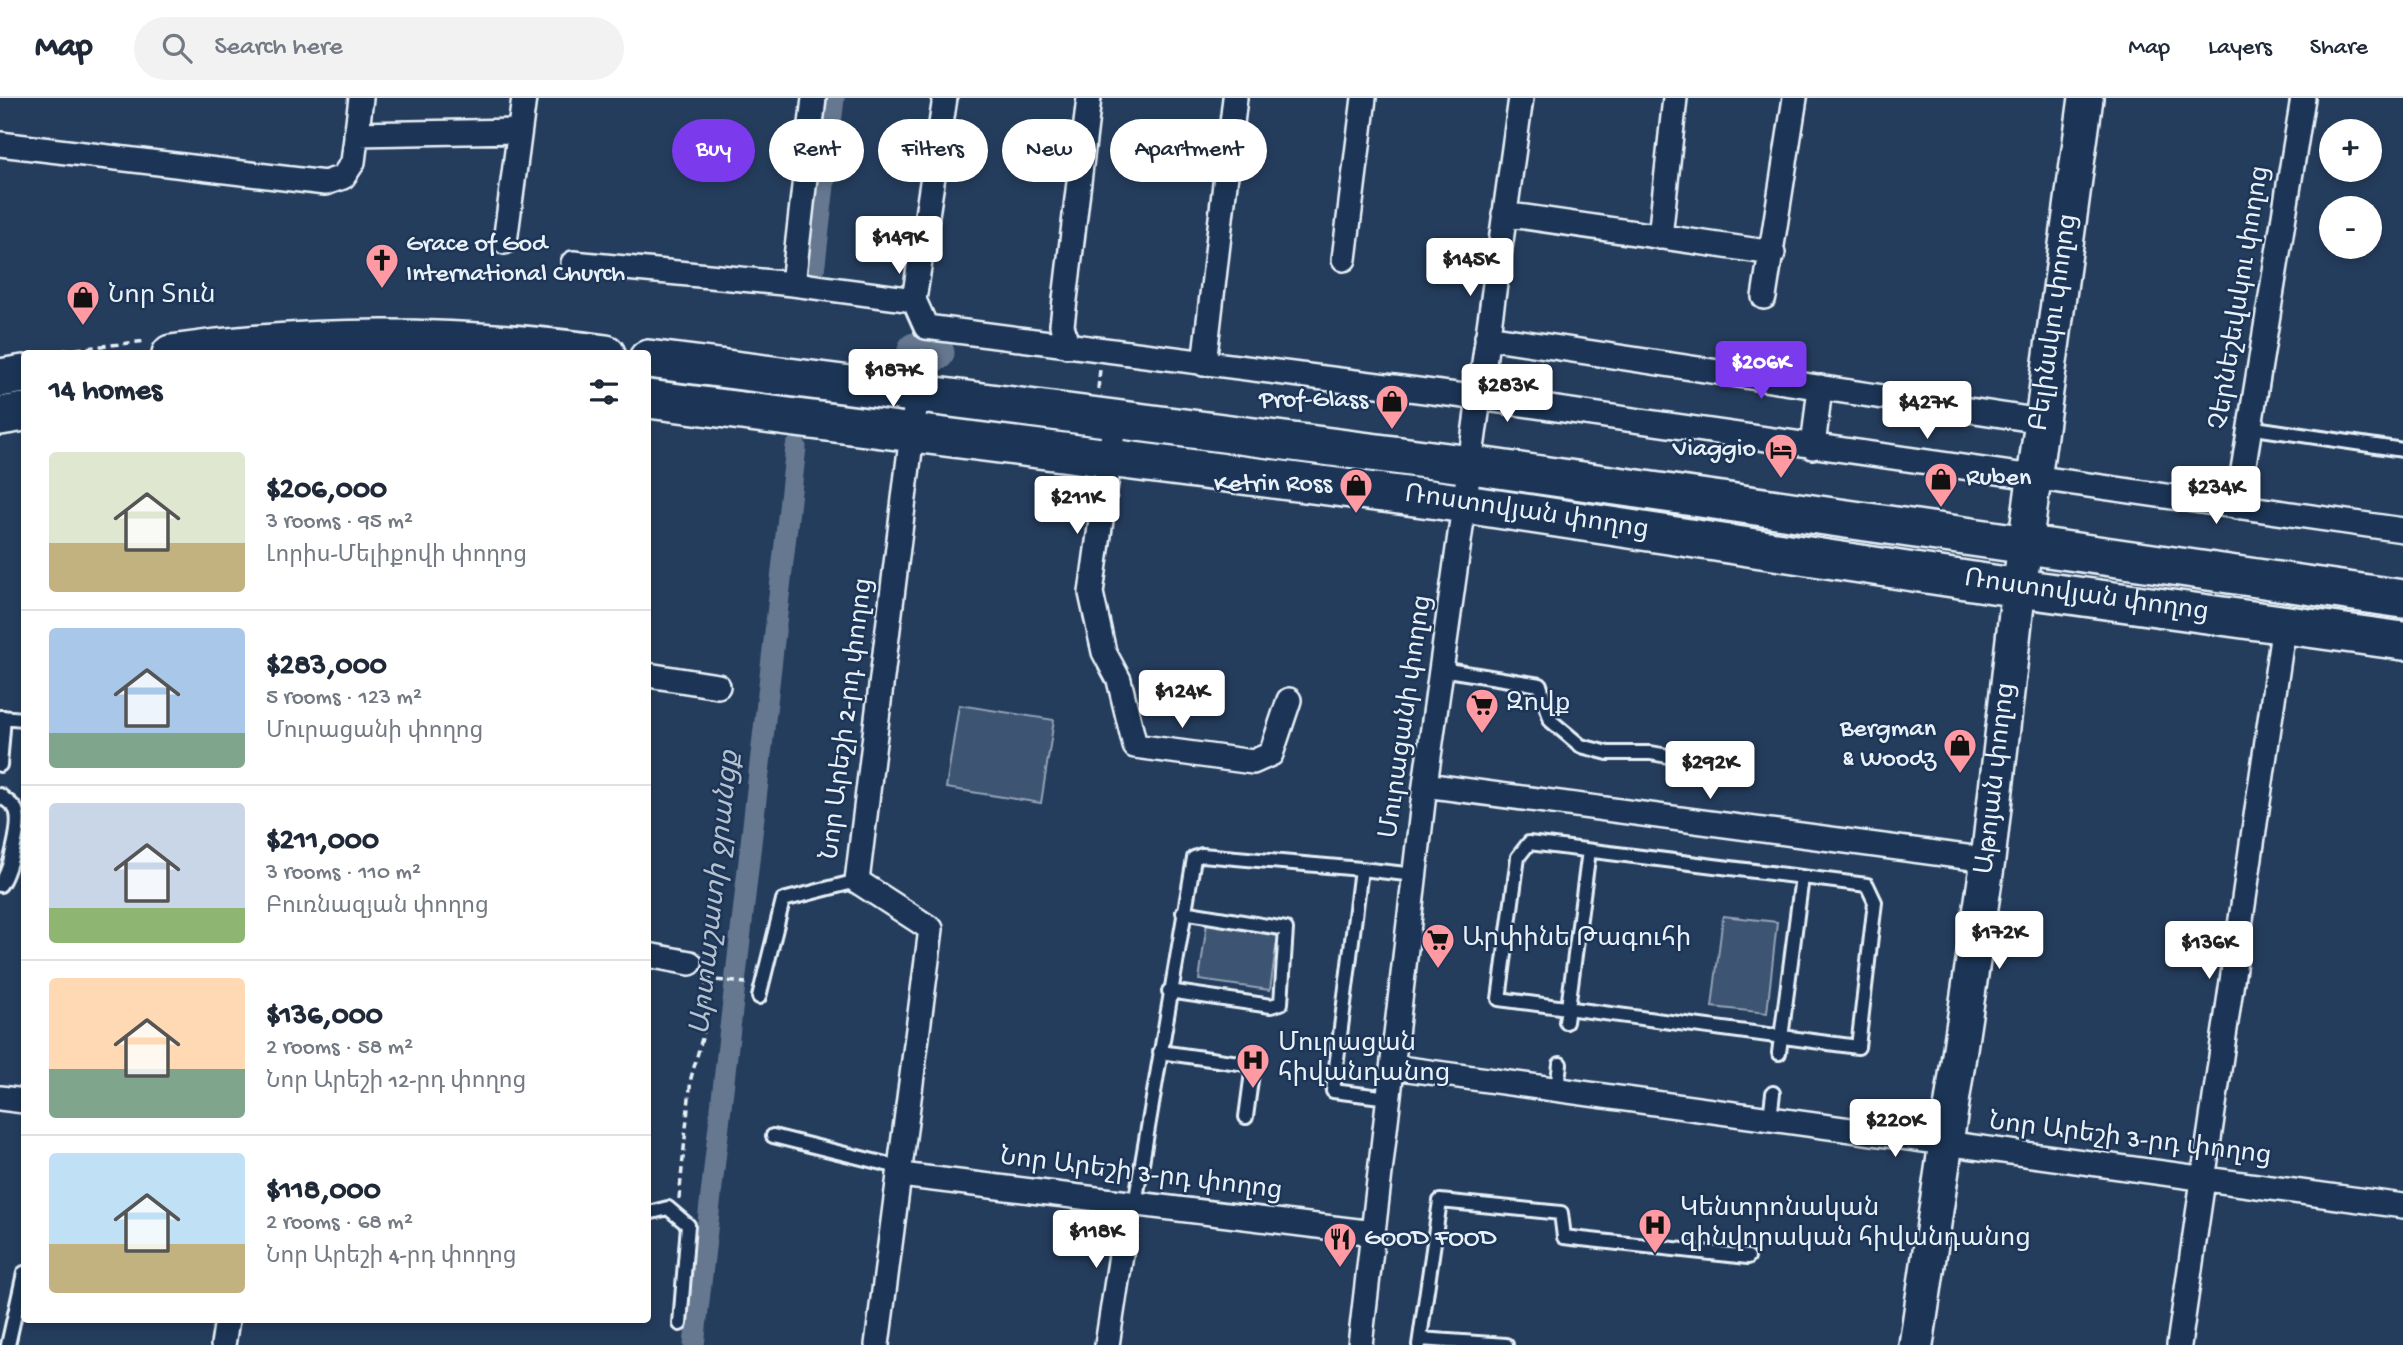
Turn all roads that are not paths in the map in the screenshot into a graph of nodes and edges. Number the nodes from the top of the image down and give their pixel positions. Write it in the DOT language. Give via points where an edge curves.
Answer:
graph roads {
  1 [pos="361,98"];
  2 [pos="524,98"];
  3 [pos="814,98"];
  4 [pos="945,98"];
  5 [pos="1089,98"];
  6 [pos="1235,98"];
  7 [pos="1364,98"];
  8 [pos="1521,98"];
  9 [pos="1675,98"];
  10 [pos="1795,98"];
  11 [pos="2086,98"];
  12 [pos="2303,98"];
  13 [pos="519,131"];
  14 [pos="356,134"];
  15 [pos="0,144"];
  16 [pos="1504,214"];
  17 [pos="1660,237"];
  18 [pos="505,242"];
  19 [pos="1773,253"];
  20 [pos="1344,259"];
  21 [pos="573,263"];
  22 [pos="793,284"];
  23 [pos="1764,297"];
  24 [pos="914,300"];
  25 [pos="1487,337"];
  26 [pos="363,345"];
  27 [pos="1067,346"];
  28 [pos="197,350"];
  29 [pos="498,350"];
  30 [pos="651,359"];
  31 [pos="1204,364"];
  32 [pos="21,374"];
  33 [pos="0,378"];
  34 [pos="919,383"];
  35 [pos="1820,387"];
  36 [pos="1480,398"];
  37 [pos="651,399"];
  38 [pos="1106,408"];
  39 [pos="21,412"];
  40 [pos="0,416"];
  41 [pos="2042,421"];
  42 [pos="2248,427"];
  43 [pos="912,431"];
  44 [pos="1813,447"];
  45 [pos="2403,450"];
  46 [pos="1111,457"];
  47 [pos="1471,465"];
  48 [pos="2035,478"];
  49 [pos="1466,505"];
  50 [pos="2237,507"];
  51 [pos="2403,530"];
  52 [pos="2025,545"];
  53 [pos="2019,588"];
  54 [pos="2403,600"];
  55 [pos="2284,624"];
  56 [pos="2403,641"];
  57 [pos="1441,669"];
  58 [pos="651,675"];
  59 [pos="718,686"];
  60 [pos="1289,700"];
  61 [pos="2,717"];
  62 [pos="21,719"];
  63 [pos="1706,764"];
  64 [pos="0,765"];
  65 [pos="1425,785"];
  66 [pos="0,794"];
  67 [pos="1589,851"];
  68 [pos="1988,860"];
  69 [pos="1361,869"];
  70 [pos="1415,875"];
  71 [pos="1802,877"];
  72 [pos="857,881"];
  73 [pos="0,886"];
  74 [pos="1183,912"];
  75 [pos="651,956"];
  76 [pos="690,962"];
  77 [pos="1169,991"];
  78 [pos="759,997"];
  79 [pos="1567,1015"];
  80 [pos="1781,1036"];
  81 [pos="1160,1052"];
  82 [pos="1779,1053"];
  83 [pos="1560,1063"];
  84 [pos="1393,1067"];
  85 [pos="1557,1089"];
  86 [pos="1773,1093"];
  87 [pos="0,1098"];
  88 [pos="1389,1098"];
  89 [pos="21,1101"];
  90 [pos="1245,1116"];
  91 [pos="1770,1118"];
  92 [pos="773,1136"];
  93 [pos="1946,1145"];
  94 [pos="902,1171"];
  95 [pos="2202,1178"];
  96 [pos="1132,1203"];
  97 [pos="2403,1206"];
  98 [pos="651,1212"];
  99 [pos="1374,1233"];
  100 [pos="1748,1257"];
  101 [pos="21,1286"];
  102 [pos="227,1323"];
  103 [pos="680,1324"];
  104 [pos="1420,1342"];
  105 [pos="8,1345"];
  106 [pos="223,1345"];
  107 [pos="877,1345"];
  108 [pos="1107,1345"];
  109 [pos="1360,1345"];
  110 [pos="1506,1345"];
  111 [pos="1916,1345"];
  112 [pos="2179,1345"];
  1 -- 14 [label="street"];
  2 -- 13 [label="street"];
  3 -- 22 [label="street"];
  4 -- 24 [label="street"];
  5 -- 27 [label="street" via="1062,325"];
  6 -- 31 [label="street"];
  7 -- 20 [label="street"];
  8 -- 16 [label="street, Մուրացանի փողոց"];
  9 -- 17 [label="street"];
  10 -- 19 [label="street"];
  11 -- 41 [label="main road, Բելինսկու փողոց"];
  12 -- 42 [label="street, Չերնեշեվսկու փողոց"];
  13 -- 14 [label="street"];
  13 -- 18 [label="street"];
  14 -- 15 [label="street" via="353,162 343,177 325,183"];
  16 -- 17 [label="street"];
  16 -- 25 [label="street, Մուրացանի փողոց"];
  17 -- 19 [label="street"];
  19 -- 23 [label="street"];
  21 -- 22 [label="street"];
  22 -- 24 [label="street"];
  24 -- 27 [label="street" via="926,327"];
  25 -- 35 [label="street"];
  25 -- 36 [label="street, Մուրացանի փողոց"];
  26 -- 28 [label="main road" via="229,345"];
  26 -- 29 [label="main road"];
  27 -- 31 [label="street"];
  30 -- 34 [label="main road, Ռոստովյան փողոց"];
  31 -- 36 [label="street"];
  32 -- 33 [label="main road"];
  34 -- 38 [label="main road, Ռոստովյան փողոց"];
  34 -- 43 [label="street, Նոր Արեշի 2-րդ փողոց"];
  35 -- 41 [label="street"];
  35 -- 44 [label="street"];
  36 -- 44 [label="street"];
  36 -- 47 [label="street, Մուրացանի փողոց"];
  37 -- 43 [label="main road, Ռոստովյան փողոց"];
  38 -- 46 [label="street"];
  38 -- 47 [label="main road, Ռոստովյան փողոց"];
  39 -- 40 [label="main road"];
  41 -- 48 [label="main road, Բելինսկու փողոց"];
  42 -- 45 [label="lane"];
  42 -- 50 [label="street, Չերնեշեվսկու փողոց"];
  43 -- 46 [label="main road, Ռոստովյան փողոց"];
  43 -- 72 [label="street, Նոր Արեշի 2-րդ փողոց"];
  44 -- 48 [label="street"];
  46 -- 49 [label="main road, Ռոստովյան փողոց"];
  46 -- 60 [label="street" via="1091,593 1104,652 1119,680 1135,746 1254,762 1271,754"];
  47 -- 49 [label="street, Մուրացանի փողոց"];
  47 -- 52 [label="main road, Ռոստովյան փողոց"];
  48 -- 50 [label="street"];
  48 -- 52 [label="main road, Բելինսկու փողոց"];
  49 -- 53 [label="main road, Ռոստովյան փողոց"];
  49 -- 57 [label="street, Մուրացանի փողոց"];
  50 -- 51 [label="street"];
  52 -- 53 [label="main road, Աթոյան փողոց"];
  52 -- 54 [label="main road, Ռոստովյան փողոց"];
  53 -- 55 [label="main road, Ռոստովյան փողոց"];
  53 -- 68 [label="main road, Աթոյան փողոց"];
  55 -- 56 [label="main road, Ռոստովյան փողոց"];
  55 -- 95 [label="street"];
  57 -- 63 [label="lane" via="1540,685 1551,721 1581,746"];
  57 -- 65 [label="street, Մուրացանի փողոց"];
  58 -- 59 [label="street"];
  61 -- 62 [label="lane"];
  61 -- 64 [label="lane"];
  65 -- 68 [label="street"];
  65 -- 70 [label="street, Մուրացանի փողոց"];
  66 -- 73 [label="lane" via="17,811 18,821 8,872"];
  67 -- 71 [label="lane"];
  67 -- 79 [label="lane"];
  67 -- 79 [label="lane" via="1529,843 1518,857 1516,870 1499,999"];
  68 -- 93 [label="main road, Աթոյան փողոց"];
  69 -- 70 [label="lane"];
  69 -- 74 [label="lane" via="1202,855 1194,858"];
  69 -- 88 [label="lane" via="1334,1091"];
  70 -- 84 [label="street, Մուրացանի փողոց"];
  71 -- 80 [label="lane"];
  71 -- 80 [label="lane" via="1867,885 1875,902 1858,1047"];
  72 -- 78 [label="lane" via="782,900"];
  72 -- 94 [label="street, Նոր Արեշի 2-րդ փողոց" via="931,929"];
  74 -- 77 [label="lane"];
  74 -- 77 [label="lane" via="1286,929 1280,1003 1271,1006"];
  75 -- 76 [label="street"];
  77 -- 81 [label="lane"];
  79 -- 80 [label="lane"];
  80 -- 82 [label="lane"];
  81 -- 90 [label="lane" via="1253,1065"];
  81 -- 96 [label="lane"];
  83 -- 85 [label="lane"];
  84 -- 85 [label="street, Նոր Արեշի 3-րդ փողոց"];
  84 -- 88 [label="street, Մուրացանի փողոց"];
  85 -- 91 [label="street, Նոր Արեշի 3-րդ փողոց"];
  86 -- 91 [label="lane"];
  87 -- 89 [label="street"];
  88 -- 99 [label="street, Մուրացանի փողոց"];
  91 -- 93 [label="street, Նոր Արեշի 3-րդ փողոց"];
  92 -- 94 [label="lane"];
  93 -- 95 [label="street, Նոր Արեշի 3-րդ փողոց"];
  93 -- 111 [label="main road, Աթոյան փողոց"];
  94 -- 96 [label="street, Նոր Արեշի 3-րդ փողոց"];
  94 -- 107 [label="street, Նոր Արեշի 2-րդ փողոց"];
  95 -- 97 [label="street, Նոր Արեշի 3-րդ փողոց"];
  95 -- 112 [label="street"];
  96 -- 99 [label="street, Նոր Արեշի 3-րդ փողոց"];
  96 -- 108 [label="street"];
  98 -- 103 [label="lane" via="668,1208 688,1225"];
  99 -- 109 [label="street, Մուրացանի փողոց"];
  100 -- 104 [label="lane" via="1564,1237 1561,1213 1440,1201"];
  101 -- 105 [label="lane"];
  102 -- 106 [label="street"];
  104 -- 110 [label="lane"];
}
